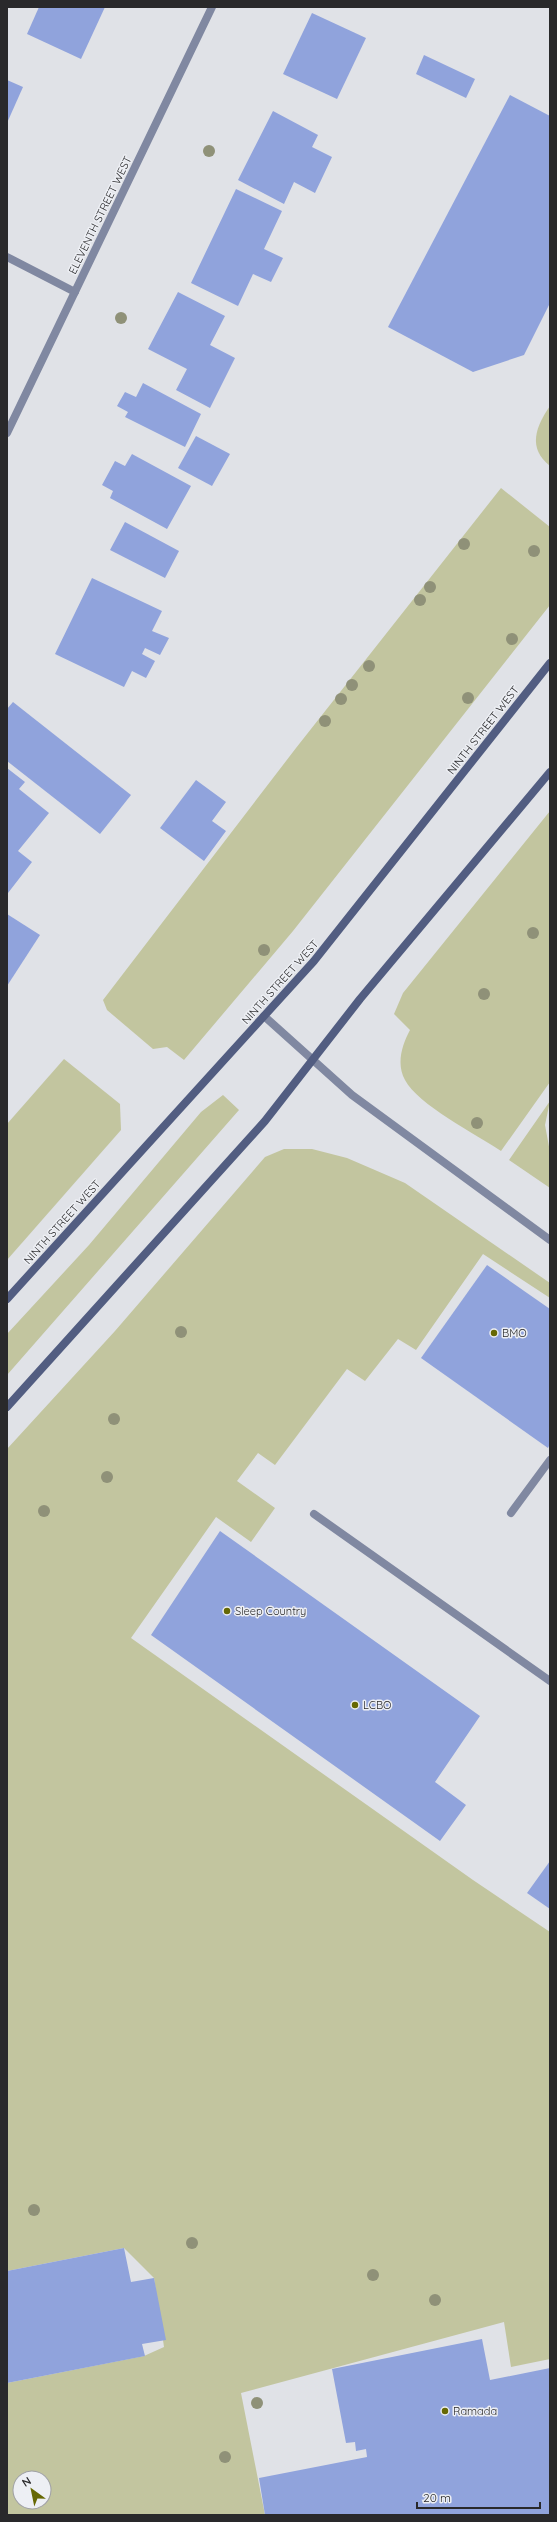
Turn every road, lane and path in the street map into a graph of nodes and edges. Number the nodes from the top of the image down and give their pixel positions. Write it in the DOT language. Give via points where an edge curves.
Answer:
graph roads {
  1 [pos="212,7"];
  2 [pos="7,257"];
  3 [pos="75,292"];
  4 [pos="7,433"];
  5 [pos="550,663"];
  6 [pos="550,772"];
  7 [pos="264,1016"];
  8 [pos="312,1060"];
  9 [pos="550,1240"];
  10 [pos="7,1299"];
  11 [pos="7,1406"];
  12 [pos="550,1460"];
  13 [pos="511,1513"];
  14 [pos="314,1514"];
  15 [pos="550,1680"];
  1 -- 3 [label="street, ELEVENTH STREET WEST"];
  2 -- 3 [label="street"];
  3 -- 4 [label="street, ELEVENTH STREET WEST"];
  5 -- 7 [label="main road, NINTH STREET WEST" via="314,962"];
  6 -- 8 [label="main road"];
  7 -- 8 [label="street"];
  7 -- 10 [label="main road, NINTH STREET WEST"];
  8 -- 9 [label="street" via="352,1094"];
  8 -- 11 [label="main road" via="265,1121"];
  12 -- 13 [label="street"];
  14 -- 15 [label="street"];
}
